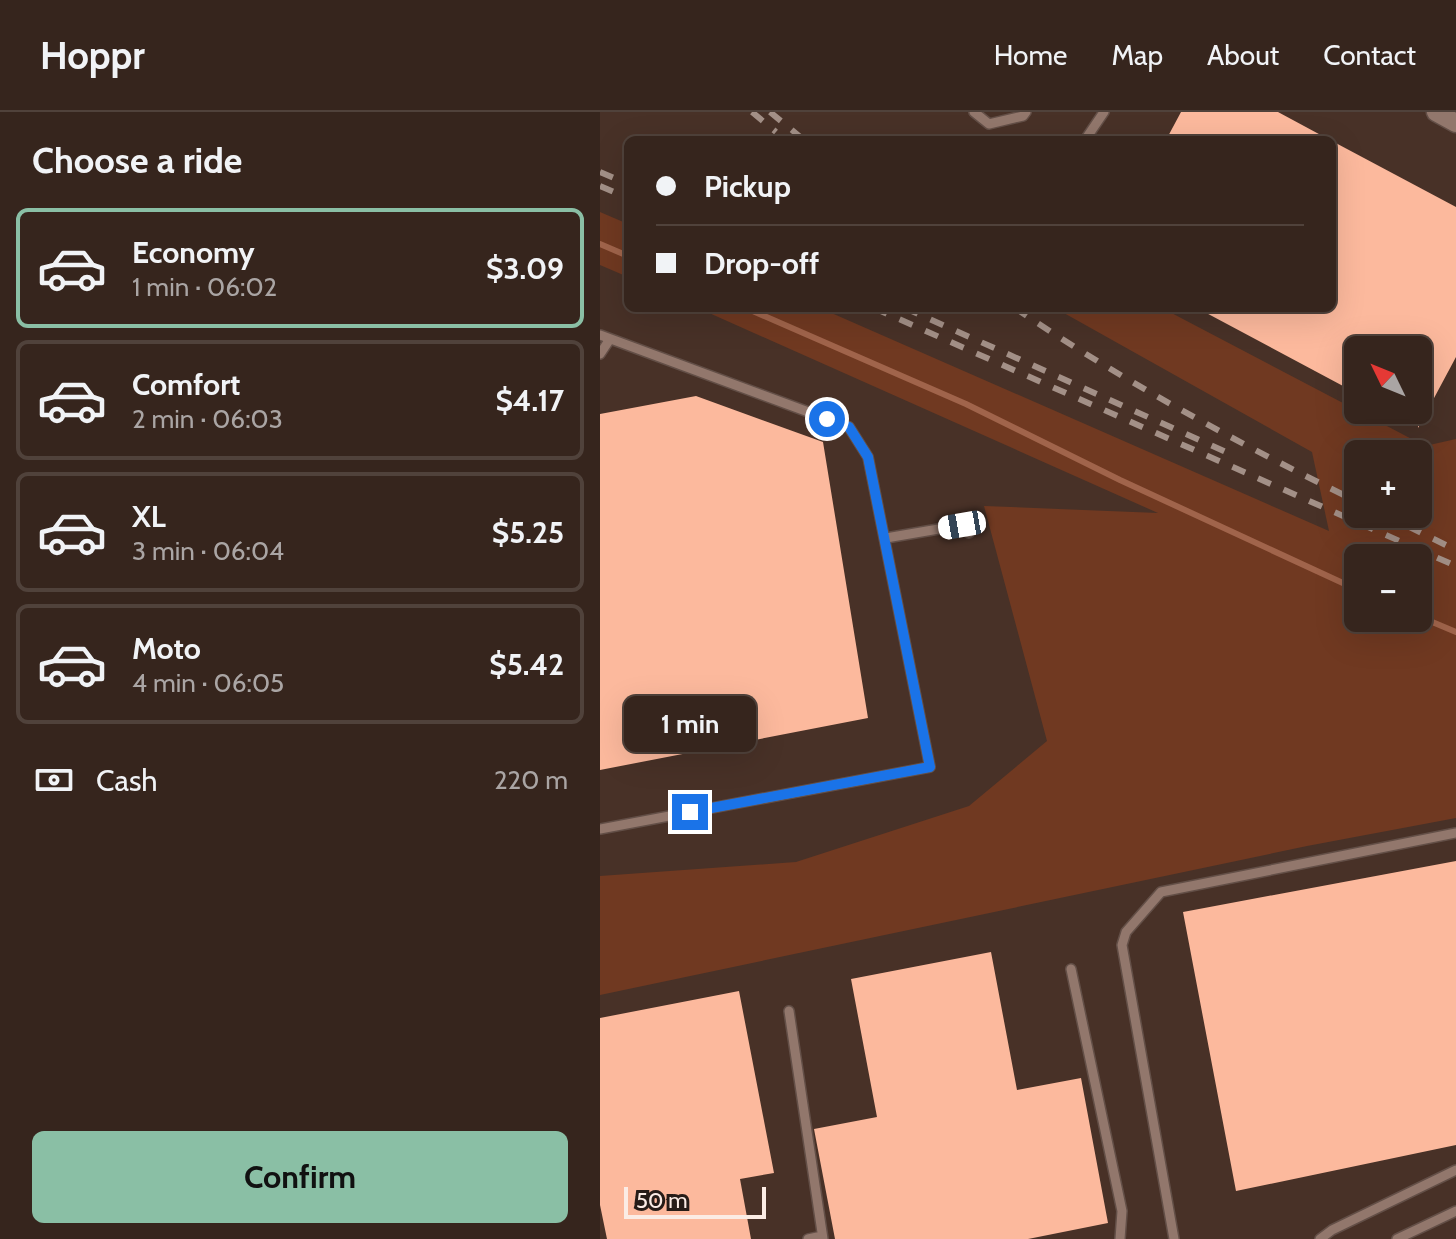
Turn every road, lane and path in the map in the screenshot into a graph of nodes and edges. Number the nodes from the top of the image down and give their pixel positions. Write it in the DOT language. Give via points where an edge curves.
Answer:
graph roads {
  1 [pos="974,112"];
  2 [pos="1026,112"];
  3 [pos="1104,112"];
  4 [pos="1436,112"];
  5 [pos="1456,123"];
  6 [pos="1088,136"];
  7 [pos="605,337"];
  8 [pos="600,354"];
  9 [pos="969,533"];
  10 [pos="886,538"];
  11 [pos="600,829"];
  12 [pos="1456,833"];
  13 [pos="1071,969"];
  14 [pos="789,1011"];
  15 [pos="1456,1170"];
  16 [pos="1456,1211"];
  17 [pos="822,1238"];
  18 [pos="808,1239"];
  19 [pos="1120,1239"];
  20 [pos="1174,1239"];
  21 [pos="1320,1239"];
  22 [pos="1397,1239"];
  1 -- 2 [label="lane" via="989,124"];
  3 -- 6 [label="lane"];
  4 -- 5 [label="street"];
  7 -- 8 [label="lane"];
  7 -- 10 [label="lane" via="849,427 868,457"];
  9 -- 10 [label="lane" via="962,525"];
  10 -- 11 [label="lane" via="930,767"];
  12 -- 20 [label="lane" via="1161,892 1126,932 1122,945"];
  13 -- 19 [label="lane" via="1122,1211"];
  14 -- 17 [label="lane"];
  15 -- 21 [label="lane"];
  16 -- 22 [label="lane"];
  17 -- 18 [label="lane"];
}
